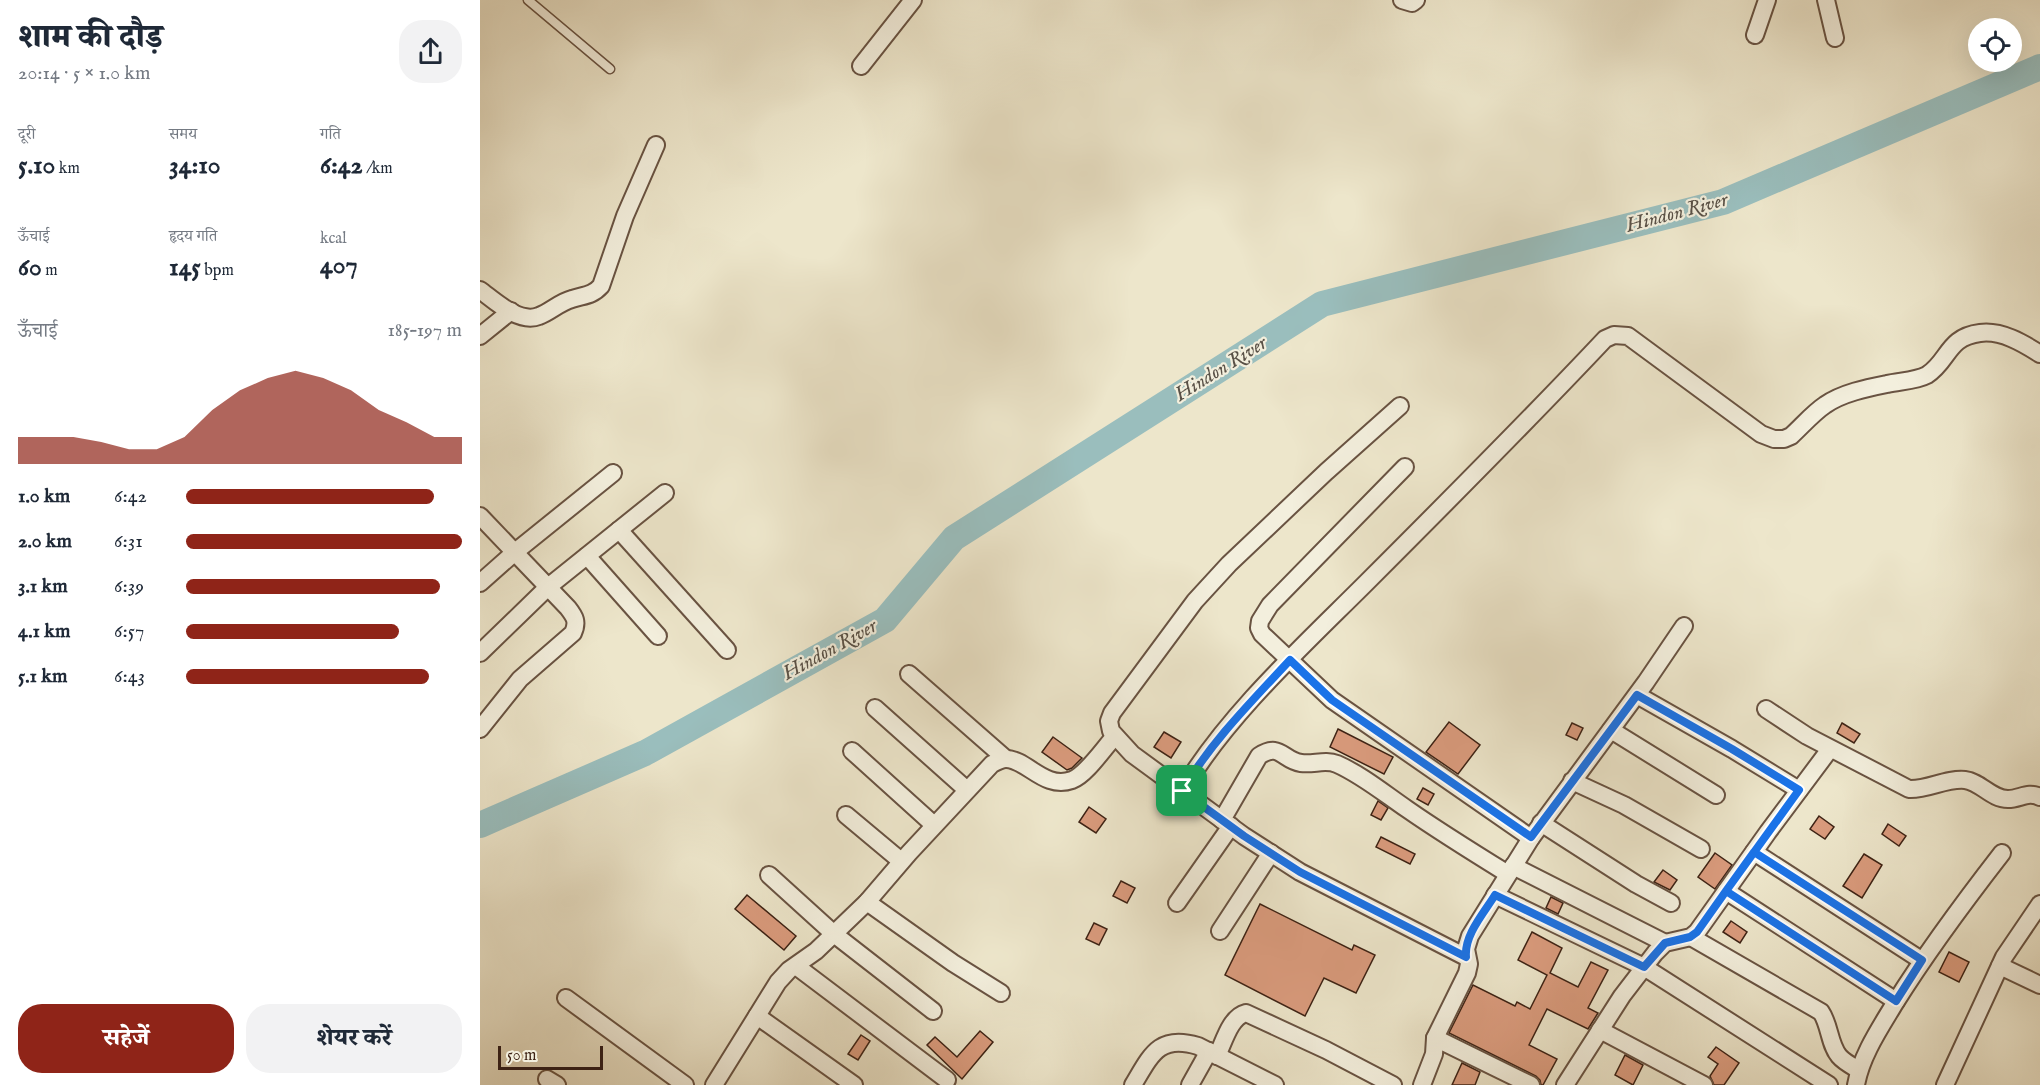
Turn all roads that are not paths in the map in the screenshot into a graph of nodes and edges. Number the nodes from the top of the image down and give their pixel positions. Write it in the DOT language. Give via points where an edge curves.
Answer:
graph roads {
  1 [pos="528,0"];
  2 [pos="913,0"];
  3 [pos="1402,0"];
  4 [pos="1416,0"];
  5 [pos="1767,0"];
  6 [pos="1826,0"];
  7 [pos="1755,35"];
  8 [pos="1835,38"];
  9 [pos="861,66"];
  10 [pos="610,69"];
  11 [pos="656,145"];
  12 [pos="480,290"];
  13 [pos="511,311"];
  14 [pos="480,336"];
  15 [pos="2040,354"];
  16 [pos="1400,406"];
  17 [pos="1405,467"];
  18 [pos="613,473"];
  19 [pos="665,493"];
  20 [pos="480,516"];
  21 [pos="619,530"];
  22 [pos="515,552"];
  23 [pos="586,556"];
  24 [pos="480,583"];
  25 [pos="548,586"];
  26 [pos="1684,626"];
  27 [pos="658,636"];
  28 [pos="727,650"];
  29 [pos="480,653"];
  30 [pos="1290,660"];
  31 [pos="909,674"];
  32 [pos="1637,695"];
  33 [pos="875,708"];
  34 [pos="1766,709"];
  35 [pos="480,729"];
  36 [pos="1611,730"];
  37 [pos="1115,736"];
  38 [pos="1830,748"];
  39 [pos="852,751"];
  40 [pos="1006,759"];
  41 [pos="1572,781"];
  42 [pos="967,790"];
  43 [pos="1799,790"];
  44 [pos="1182,791"];
  45 [pos="1716,795"];
  46 [pos="2040,797"];
  47 [pos="846,815"];
  48 [pos="1226,823"];
  49 [pos="1541,824"];
  50 [pos="934,825"];
  51 [pos="1531,837"];
  52 [pos="1701,849"];
  53 [pos="1754,852"];
  54 [pos="1271,853"];
  55 [pos="2002,853"];
  56 [pos="901,861"];
  57 [pos="1511,870"];
  58 [pos="769,875"];
  59 [pos="1726,891"];
  60 [pos="1495,895"];
  61 [pos="867,902"];
  62 [pos="1177,903"];
  63 [pos="1671,903"];
  64 [pos="2040,904"];
  65 [pos="1220,931"];
  66 [pos="834,934"];
  67 [pos="1690,937"];
  68 [pos="1665,943"];
  69 [pos="1466,957"];
  70 [pos="1922,960"];
  71 [pos="796,966"];
  72 [pos="2000,966"];
  73 [pos="1644,967"];
  74 [pos="2040,985"];
  75 [pos="1001,993"];
  76 [pos="566,998"];
  77 [pos="1896,1001"];
  78 [pos="933,1011"];
  79 [pos="757,1016"];
  80 [pos="1600,1030"];
  81 [pos="1435,1038"];
  82 [pos="1213,1053"];
  83 [pos="1857,1078"];
  84 [pos="1251,1079"];
  85 [pos="947,1080"];
  86 [pos="686,1085"];
  87 [pos="714,1085"];
  88 [pos="854,1085"];
  89 [pos="1133,1085"];
  90 [pos="1190,1085"];
  91 [pos="1275,1085"];
  92 [pos="1393,1085"];
  93 [pos="1422,1085"];
  94 [pos="1531,1085"];
  95 [pos="1565,1085"];
  96 [pos="1704,1085"];
  97 [pos="1829,1085"];
  98 [pos="1945,1085"];
  1 -- 10 [label="lane"];
  2 -- 9 [label="street"];
  3 -- 4 [label="street"];
  5 -- 7 [label="street"];
  6 -- 8 [label="street"];
  11 -- 13 [label="street" via="625,216 601,286 594,294 571,299 537,317 523,317"];
  12 -- 13 [label="street"];
  13 -- 14 [label="street"];
  15 -- 30 [label="street" via="2002,335 1968,336 1953,344 1926,376 1838,398 1784,440 1761,434 1640,344 1628,336 1614,335 1605,339"];
  16 -- 37 [label="street" via="1269,525 1195,601 1112,713 1108,721"];
  17 -- 30 [label="street" via="1270,605 1260,621 1258,628 1262,634"];
  18 -- 22 [label="street"];
  19 -- 21 [label="street"];
  20 -- 22 [label="street"];
  21 -- 23 [label="street"];
  21 -- 28 [label="street"];
  22 -- 24 [label="street"];
  22 -- 25 [label="street"];
  23 -- 25 [label="street"];
  23 -- 27 [label="street"];
  25 -- 29 [label="street"];
  25 -- 35 [label="street" via="575,616 573,633 520,679"];
  26 -- 32 [label="street"];
  30 -- 44 [label="street" via="1200,760"];
  30 -- 51 [label="street" via="1332,700"];
  31 -- 40 [label="street"];
  32 -- 36 [label="street"];
  32 -- 43 [label="street"];
  33 -- 42 [label="street"];
  34 -- 38 [label="street"];
  36 -- 41 [label="street"];
  36 -- 45 [label="street"];
  37 -- 40 [label="street" via="1071,780 1051,780"];
  37 -- 44 [label="street" via="1132,754"];
  38 -- 43 [label="street"];
  38 -- 46 [label="street" via="1909,789 1962,779 2001,798 2033,794"];
  39 -- 50 [label="street"];
  40 -- 42 [label="street" via="992,764"];
  41 -- 49 [label="street"];
  41 -- 52 [label="street" via="1624,805"];
  42 -- 50 [label="street"];
  43 -- 53 [label="street"];
  44 -- 48 [label="street"];
  47 -- 56 [label="street"];
  48 -- 54 [label="street"];
  48 -- 57 [label="street" via="1259,756 1275,750 1303,764 1325,761 1354,773 1437,829"];
  48 -- 62 [label="street"];
  49 -- 51 [label="street"];
  49 -- 63 [label="street"];
  50 -- 56 [label="street"];
  51 -- 57 [label="street"];
  53 -- 59 [label="street"];
  53 -- 70 [label="street"];
  54 -- 65 [label="street"];
  54 -- 69 [label="street"];
  55 -- 70 [label="street"];
  56 -- 61 [label="street"];
  57 -- 60 [label="street"];
  57 -- 68 [label="street"];
  58 -- 66 [label="street"];
  59 -- 67 [label="street"];
  59 -- 77 [label="street"];
  60 -- 69 [label="street" via="1470,936"];
  60 -- 73 [label="street"];
  61 -- 66 [label="street"];
  61 -- 75 [label="street"];
  64 -- 72 [label="street"];
  66 -- 71 [label="street"];
  66 -- 78 [label="street"];
  67 -- 68 [label="street"];
  67 -- 83 [label="street" via="1821,1012 1835,1050"];
  68 -- 73 [label="street"];
  69 -- 81 [label="street" via="1467,973"];
  70 -- 77 [label="street"];
  71 -- 79 [label="street" via="778,982"];
  71 -- 85 [label="street"];
  72 -- 74 [label="street"];
  72 -- 98 [label="street"];
  73 -- 80 [label="street"];
  73 -- 97 [label="street"];
  76 -- 86 [label="street"];
  77 -- 83 [label="street"];
  79 -- 87 [label="street"];
  79 -- 88 [label="street"];
  80 -- 95 [label="street"];
  80 -- 96 [label="street"];
  81 -- 93 [label="street" via="1434,1054"];
  81 -- 94 [label="street"];
  82 -- 84 [label="street"];
  82 -- 89 [label="street" via="1184,1041 1172,1041 1148,1060"];
  82 -- 90 [label="street"];
  82 -- 92 [label="street" via="1234,1022 1246,1013"];
  84 -- 91 [label="street"];
}
